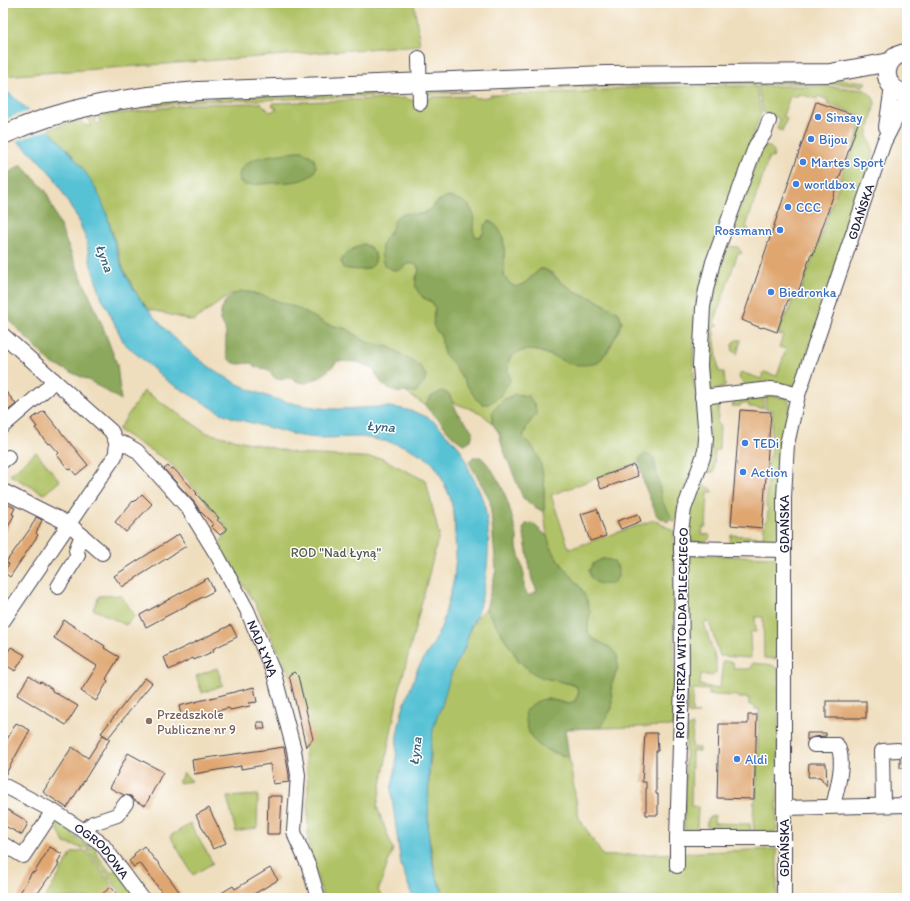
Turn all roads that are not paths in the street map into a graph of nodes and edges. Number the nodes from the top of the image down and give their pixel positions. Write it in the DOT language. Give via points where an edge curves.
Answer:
graph roads {
  1 [pos="902,54"];
  2 [pos="419,58"];
  3 [pos="830,73"];
  4 [pos="419,82"];
  5 [pos="896,87"];
  6 [pos="907,97"];
  7 [pos="420,102"];
  8 [pos="769,121"];
  9 [pos="3,135"];
  10 [pos="884,142"];
  11 [pos="3,335"];
  12 [pos="54,380"];
  13 [pos="798,395"];
  14 [pos="702,397"];
  15 [pos="3,426"];
  16 [pos="116,441"];
  17 [pos="3,491"];
  18 [pos="69,524"];
  19 [pos="82,536"];
  20 [pos="681,548"];
  21 [pos="784,550"];
  22 [pos="102,554"];
  23 [pos="58,587"];
  24 [pos="3,621"];
  25 [pos="814,745"];
  26 [pos="898,750"];
  27 [pos="3,785"];
  28 [pos="126,803"];
  29 [pos="883,805"];
  30 [pos="907,805"];
  31 [pos="833,806"];
  32 [pos="784,808"];
  33 [pos="53,812"];
  34 [pos="84,831"];
  35 [pos="677,838"];
  36 [pos="784,838"];
  37 [pos="3,844"];
  38 [pos="677,866"];
  39 [pos="142,898"];
  40 [pos="318,898"];
  41 [pos="784,898"];
  1 -- 3 [label="main road"];
  1 -- 5 [label="main road" via="887,72"];
  2 -- 4 [label="street"];
  3 -- 4 [label="main road" via="605,75"];
  3 -- 5 [label="main road" via="875,79"];
  4 -- 7 [label="street"];
  4 -- 9 [label="main road" via="198,91 131,98 73,110"];
  5 -- 10 [label="street, GDAŃSKA"];
  6 -- 10 [label="street, GDAŃSKA"];
  8 -- 14 [label="street, ROTMISTRZA WITOLDA PILECKIEGO" via="756,145 708,280 703,307 700,380"];
  10 -- 13 [label="street, GDAŃSKA"];
  11 -- 12 [label="street"];
  12 -- 15 [label="street"];
  12 -- 16 [label="street" via="111,431"];
  13 -- 14 [label="street" via="770,389"];
  13 -- 21 [label="street, GDAŃSKA" via="786,455"];
  14 -- 20 [label="street, ROTMISTRZA WITOLDA PILECKIEGO" via="706,428 705,451 684,509"];
  16 -- 18 [label="street" via="115,456"];
  16 -- 40 [label="street, NAD ŁYNĄ" via="137,451 188,508 247,610 274,674 294,750 298,775 294,831"];
  17 -- 18 [label="street"];
  18 -- 19 [label="street"];
  18 -- 24 [label="street"];
  19 -- 22 [label="street"];
  19 -- 23 [label="street" via="76,550 78,555"];
  20 -- 21 [label="street"];
  20 -- 35 [label="street, ROTMISTRZA WITOLDA PILECKIEGO" via="682,682"];
  21 -- 32 [label="street, GDAŃSKA"];
  25 -- 31 [label="street" via="837,745 841,752 840,776"];
  26 -- 29 [label="street" via="882,751"];
  27 -- 33 [label="street, OGRODOWA"];
  28 -- 34 [label="street" via="117,815 93,823"];
  29 -- 30 [label="street"];
  29 -- 31 [label="street"];
  31 -- 32 [label="street"];
  32 -- 36 [label="street, GDAŃSKA"];
  33 -- 34 [label="street, OGRODOWA"];
  33 -- 37 [label="street" via="23,856"];
  34 -- 39 [label="street, OGRODOWA" via="102,844"];
  35 -- 36 [label="street"];
  35 -- 38 [label="street, ROTMISTRZA WITOLDA PILECKIEGO"];
  36 -- 41 [label="street, GDAŃSKA"];
}
